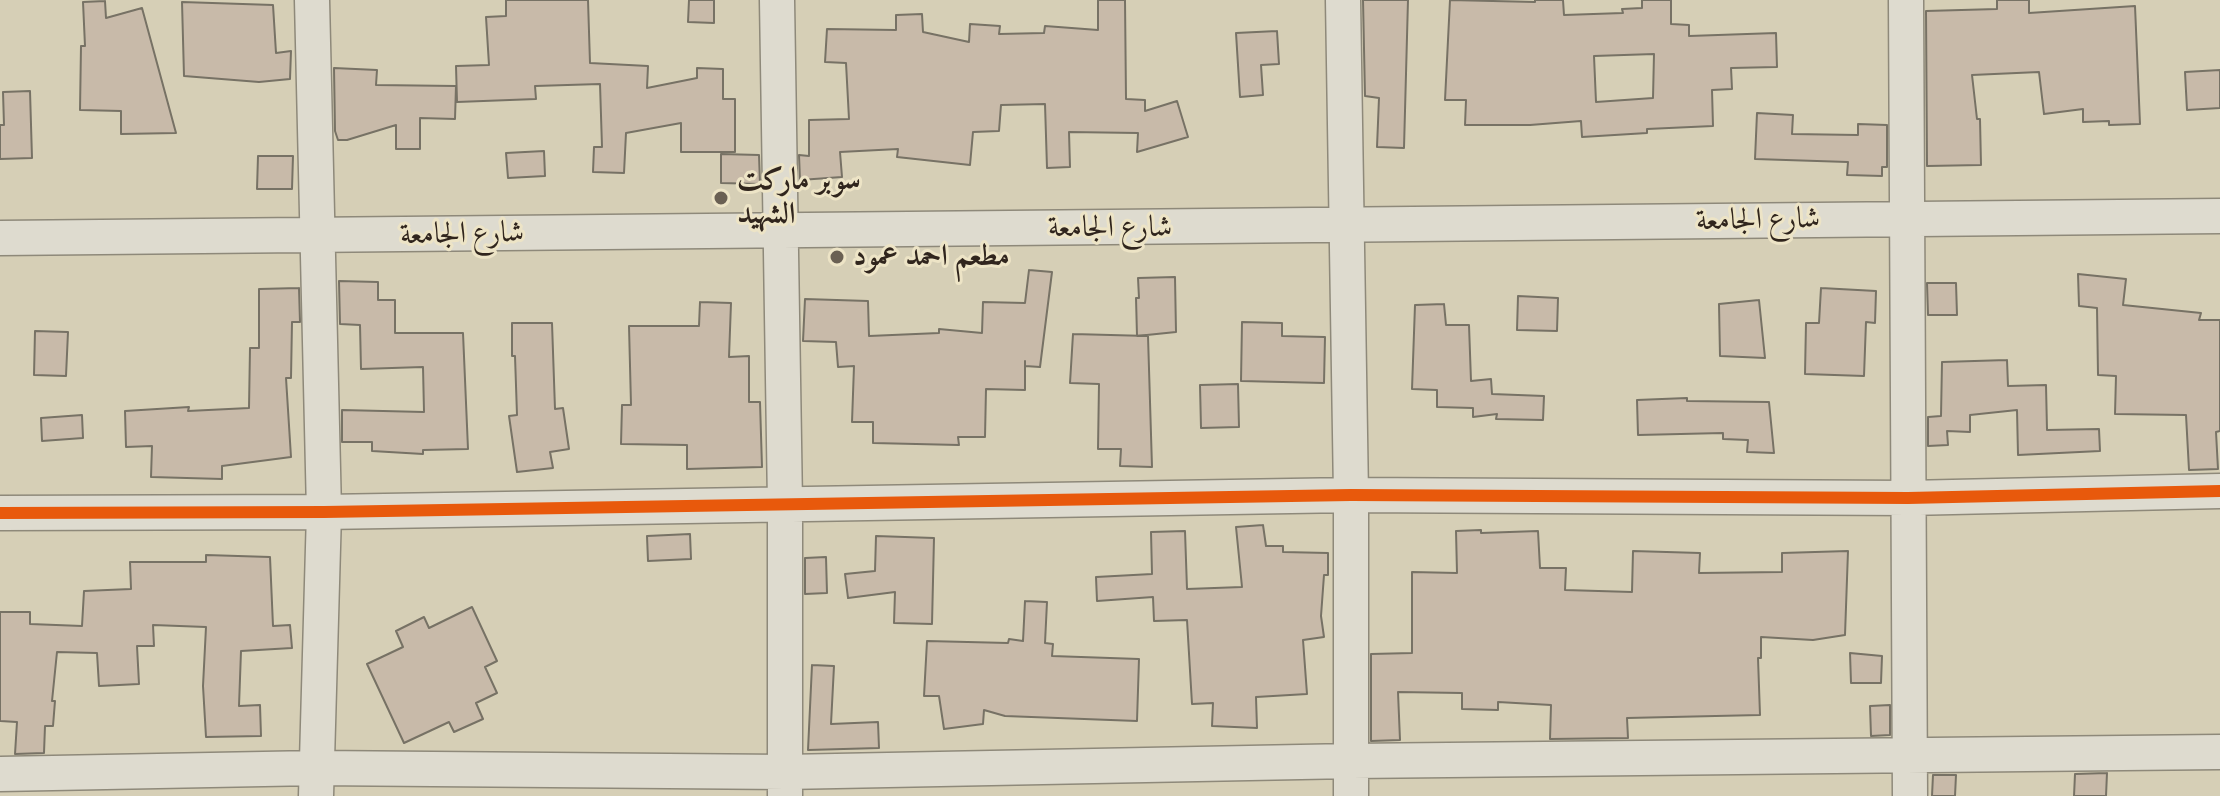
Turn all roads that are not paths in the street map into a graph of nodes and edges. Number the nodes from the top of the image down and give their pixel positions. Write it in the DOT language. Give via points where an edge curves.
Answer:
graph roads {
  1 [pos="312,0"];
  2 [pos="777,0"];
  3 [pos="1343,0"];
  4 [pos="1906,0"];
  5 [pos="2220,216"];
  6 [pos="1909,218"];
  7 [pos="1347,226"];
  8 [pos="780,230"];
  9 [pos="317,237"];
  10 [pos="0,238"];
  11 [pos="2220,491"];
  12 [pos="1351,495"];
  13 [pos="1908,498"];
  14 [pos="785,504"];
  15 [pos="324,512"];
  16 [pos="0,513"];
  17 [pos="2220,752"];
  18 [pos="1910,753"];
  19 [pos="1352,761"];
  20 [pos="0,774"];
  21 [pos="316,782"];
  22 [pos="785,784"];
  23 [pos="1351,796"];
  24 [pos="1910,796"];
  1 -- 9 [label="street"];
  2 -- 8 [label="street"];
  3 -- 7 [label="street"];
  4 -- 6 [label="street"];
  5 -- 6 [label="street, شارع الجامعة"];
  6 -- 7 [label="street, شارع الجامعة"];
  6 -- 13 [label="street"];
  7 -- 8 [label="street, شارع الجامعة"];
  7 -- 12 [label="street"];
  8 -- 9 [label="street, شارع الجامعة"];
  8 -- 14 [label="street"];
  9 -- 10 [label="street, شارع الجامعة"];
  9 -- 15 [label="street"];
  11 -- 13 [label="street"];
  12 -- 13 [label="street"];
  12 -- 14 [label="street"];
  12 -- 19 [label="street"];
  13 -- 18 [label="street"];
  14 -- 15 [label="street"];
  14 -- 22 [label="street"];
  15 -- 16 [label="street"];
  15 -- 21 [label="street"];
  17 -- 18 [label="street"];
  18 -- 19 [label="street"];
  18 -- 24 [label="street"];
  19 -- 22 [label="street"];
  19 -- 23 [label="street"];
  20 -- 21 [label="street"];
  21 -- 22 [label="street"];
}
